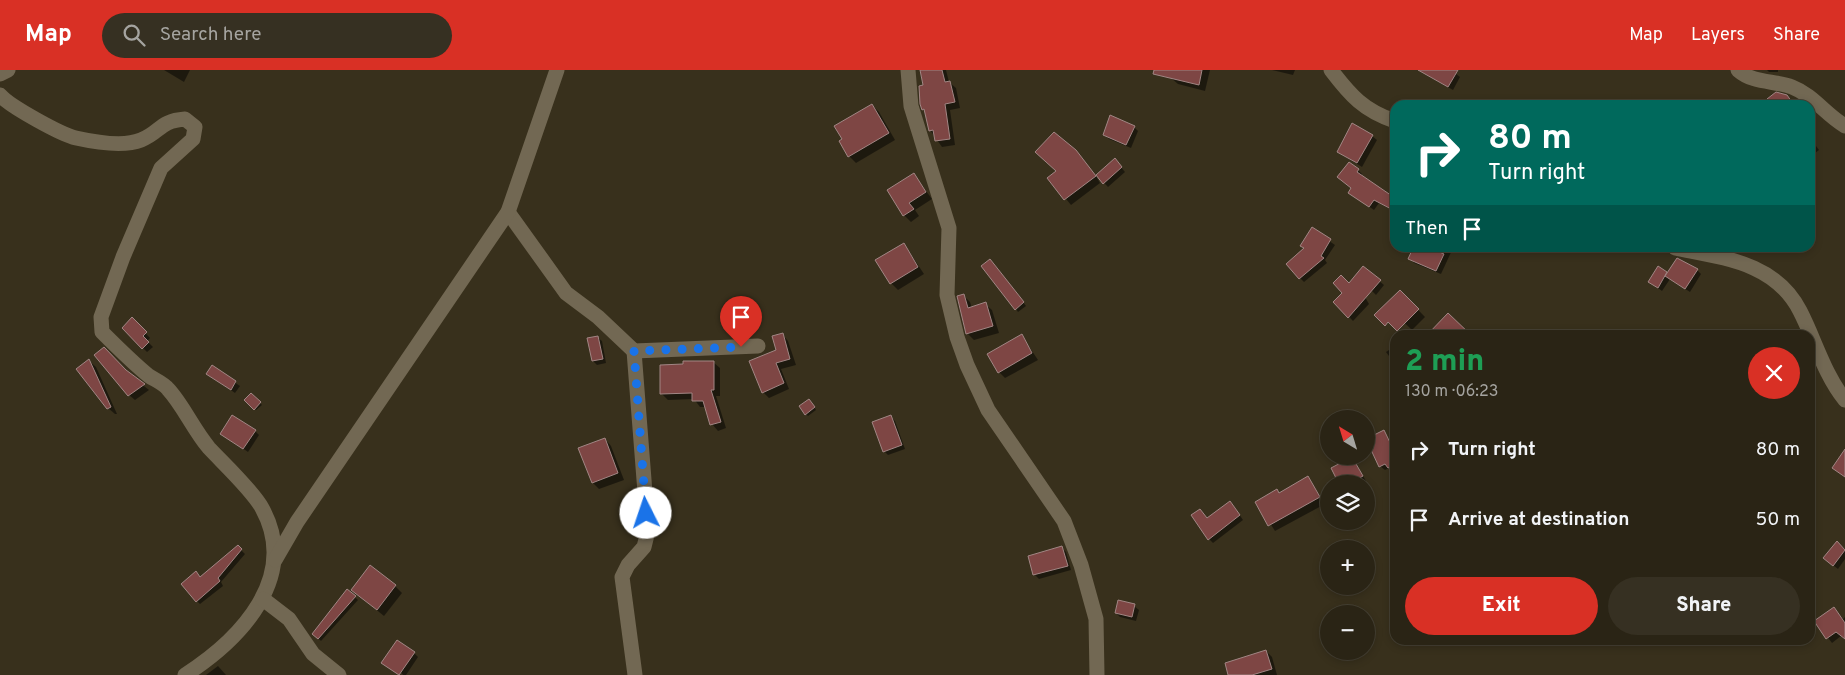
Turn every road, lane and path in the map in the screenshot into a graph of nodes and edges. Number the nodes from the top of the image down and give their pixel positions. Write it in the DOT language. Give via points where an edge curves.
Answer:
graph roads {
  1 [pos="8,70"];
  2 [pos="557,70"];
  3 [pos="908,70"];
  4 [pos="1331,70"];
  5 [pos="1738,70"];
  6 [pos="0,74"];
  7 [pos="0,94"];
  8 [pos="1814,100"];
  9 [pos="1815,101"];
  10 [pos="1390,119"];
  11 [pos="1845,126"];
  12 [pos="508,212"];
  13 [pos="1693,252"];
  14 [pos="1809,330"];
  15 [pos="1815,345"];
  16 [pos="758,346"];
  17 [pos="634,351"];
  18 [pos="1845,400"];
  19 [pos="275,560"];
  20 [pos="263,599"];
  21 [pos="185,675"];
  22 [pos="339,675"];
  23 [pos="635,675"];
  24 [pos="1097,675"];
  1 -- 6 [label="street"];
  2 -- 12 [label="street"];
  3 -- 24 [label="street" via="911,106 949,228 948,295 957,337 988,410 1064,521 1082,565 1096,619"];
  4 -- 10 [label="street" via="1356,102"];
  5 -- 8 [label="street" via="1753,79 1791,86"];
  7 -- 19 [label="street" via="34,118 75,138 120,143 141,140 170,120 185,119 195,127 193,139 161,168 101,317 102,332 168,388 195,431 261,507 272,532"];
  9 -- 11 [label="street"];
  12 -- 17 [label="street" via="566,293 598,317"];
  12 -- 19 [label="street" via="297,522"];
  13 -- 14 [label="street" via="1755,266 1777,281 1800,310"];
  15 -- 18 [label="street"];
  16 -- 17 [label="street"];
  17 -- 23 [label="street" via="648,531 644,547 622,577"];
  19 -- 20 [label="street"];
  20 -- 21 [label="street" via="244,625 201,665"];
  20 -- 22 [label="street" via="289,619 313,654"];
}
